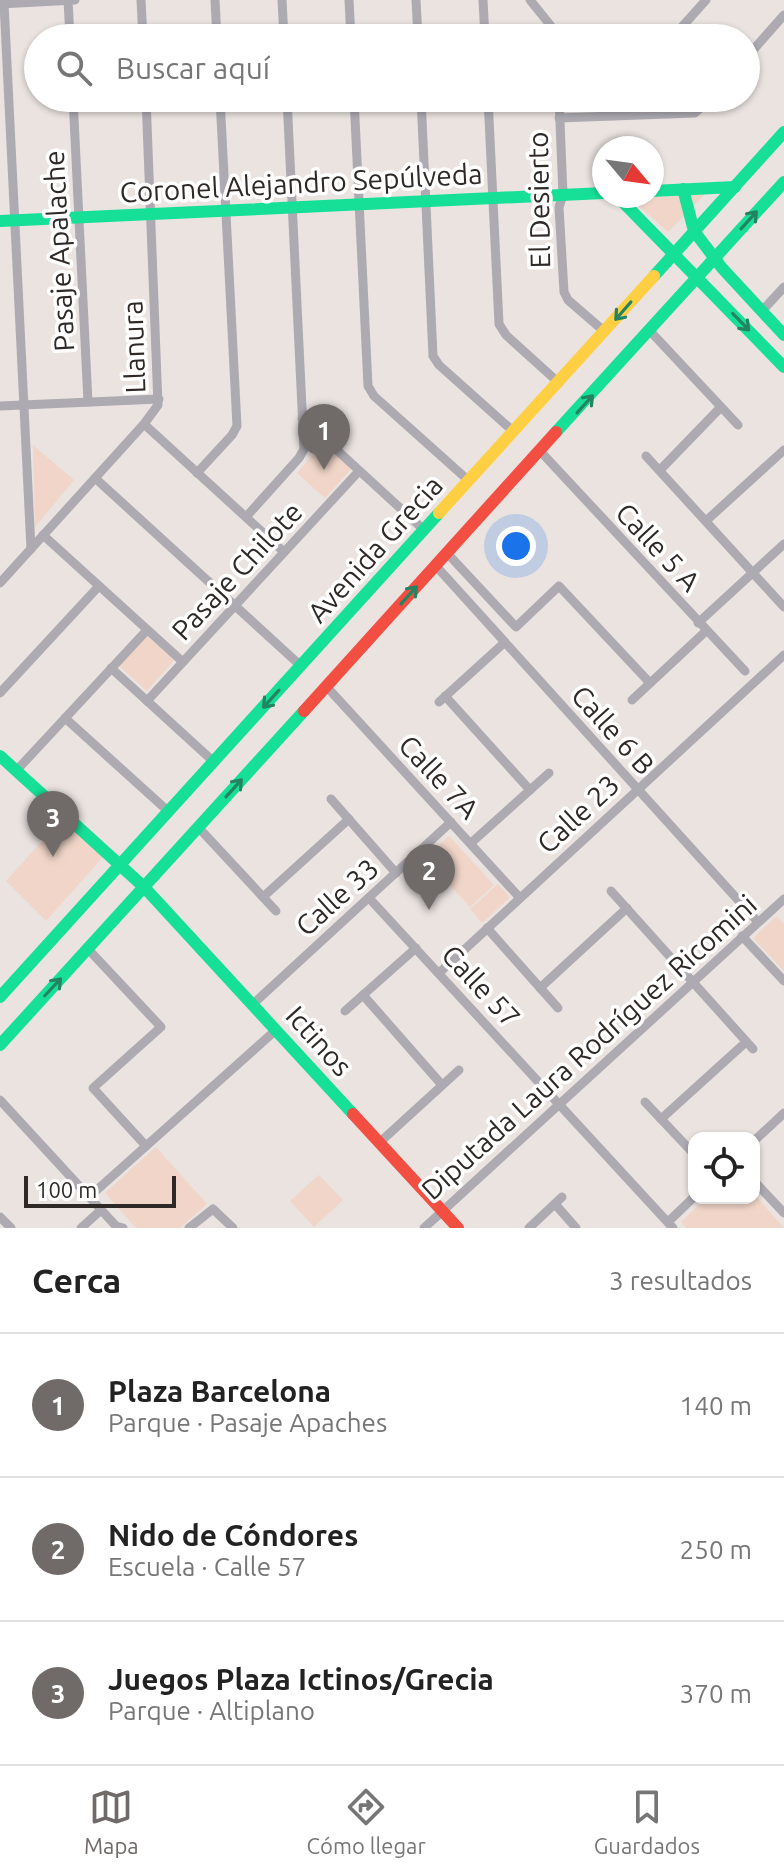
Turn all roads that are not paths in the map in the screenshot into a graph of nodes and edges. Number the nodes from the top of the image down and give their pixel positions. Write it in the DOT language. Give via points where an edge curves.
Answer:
graph roads {
  1 [pos="68,0"];
  2 [pos="75,0"];
  3 [pos="141,0"];
  4 [pos="215,0"];
  5 [pos="282,0"];
  6 [pos="349,0"];
  7 [pos="416,0"];
  8 [pos="483,0"];
  9 [pos="530,0"];
  10 [pos="706,0"];
  11 [pos="2,4"];
  12 [pos="784,15"];
  13 [pos="69,24"];
  14 [pos="142,24"];
  15 [pos="216,24"];
  16 [pos="283,24"];
  17 [pos="350,24"];
  18 [pos="417,24"];
  19 [pos="484,24"];
  20 [pos="549,24"];
  21 [pos="685,24"];
  22 [pos="760,42"];
  23 [pos="74,112"];
  24 [pos="147,112"];
  25 [pos="221,112"];
  26 [pos="288,112"];
  27 [pos="355,112"];
  28 [pos="422,112"];
  29 [pos="489,112"];
  30 [pos="559,112"];
  31 [pos="697,112"];
  32 [pos="559,118"];
  33 [pos="784,132"];
  34 [pos="784,182"];
  35 [pos="735,187"];
  36 [pos="683,189"];
  37 [pos="664,190"];
  38 [pos="592,194"];
  39 [pos="563,195"];
  40 [pos="492,198"];
  41 [pos="426,201"];
  42 [pos="359,204"];
  43 [pos="293,207"];
  44 [pos="629,208"];
  45 [pos="226,211"];
  46 [pos="151,214"];
  47 [pos="79,217"];
  48 [pos="0,221"];
  49 [pos="15,221"];
  50 [pos="694,231"];
  51 [pos="675,253"];
  52 [pos="714,259"];
  53 [pos="698,277"];
  54 [pos="784,287"];
  55 [pos="762,311"];
  56 [pos="650,331"];
  57 [pos="605,332"];
  58 [pos="784,335"];
  59 [pos="784,367"];
  60 [pos="559,383"];
  61 [pos="159,399"];
  62 [pos="88,402"];
  63 [pos="23,405"];
  64 [pos="0,406"];
  65 [pos="720,408"];
  66 [pos="302,418"];
  67 [pos="144,424"];
  68 [pos="738,425"];
  69 [pos="514,432"];
  70 [pos="784,450"];
  71 [pos="541,452"];
  72 [pos="646,456"];
  73 [pos="661,469"];
  74 [pos="359,471"];
  75 [pos="197,473"];
  76 [pos="95,478"];
  77 [pos="469,481"];
  78 [pos="246,517"];
  79 [pos="707,520"];
  80 [pos="424,530"];
  81 [pos="43,535"];
  82 [pos="784,544"];
  83 [pos="31,549"];
  84 [pos="284,552"];
  85 [pos="447,553"];
  86 [pos="436,566"];
  87 [pos="753,572"];
  88 [pos="0,583"];
  89 [pos="99,586"];
  90 [pos="235,606"];
  91 [pos="784,607"];
  92 [pos="702,627"];
  93 [pos="147,630"];
  94 [pos="504,643"];
  95 [pos="784,655"];
  96 [pos="183,662"];
  97 [pos="301,666"];
  98 [pos="111,668"];
  99 [pos="745,671"];
  100 [pos="650,683"];
  101 [pos="326,686"];
  102 [pos="0,693"];
  103 [pos="632,700"];
  104 [pos="147,701"];
  105 [pos="65,718"];
  106 [pos="0,756"];
  107 [pos="214,762"];
  108 [pos="16,771"];
  109 [pos="549,773"];
  110 [pos="637,789"];
  111 [pos="530,790"];
  112 [pos="331,799"];
  113 [pos="169,812"];
  114 [pos="349,819"];
  115 [pos="451,822"];
  116 [pos="198,827"];
  117 [pos="471,843"];
  118 [pos="121,865"];
  119 [pos="396,873"];
  120 [pos="144,887"];
  121 [pos="611,891"];
  122 [pos="263,897"];
  123 [pos="369,898"];
  124 [pos="520,898"];
  125 [pos="782,906"];
  126 [pos="627,908"];
  127 [pos="276,911"];
  128 [pos="758,922"];
  129 [pos="487,928"];
  130 [pos="742,936"];
  131 [pos="416,948"];
  132 [pos="88,949"];
  133 [pos="439,973"];
  134 [pos="784,981"];
  135 [pos="693,982"];
  136 [pos="540,988"];
  137 [pos="2,991"];
  138 [pos="363,995"];
  139 [pos="253,1004"];
  140 [pos="558,1008"];
  141 [pos="345,1011"];
  142 [pos="276,1030"];
  143 [pos="0,1045"];
  144 [pos="459,1070"];
  145 [pos="442,1085"];
  146 [pos="0,1100"];
  147 [pos="645,1102"];
  148 [pos="559,1103"];
  149 [pos="784,1113"];
  150 [pos="661,1119"];
  151 [pos="760,1135"];
  152 [pos="379,1143"];
  153 [pos="146,1146"];
  154 [pos="688,1148"];
  155 [pos="760,1187"];
  156 [pos="89,1197"];
  157 [pos="688,1204"];
  158 [pos="101,1210"];
  159 [pos="442,1211"];
  160 [pos="784,1213"];
  161 [pos="0,1217"];
  162 [pos="670,1225"];
  163 [pos="11,1228"];
  164 [pos="81,1228"];
  165 [pos="123,1228"];
  166 [pos="189,1228"];
  167 [pos="233,1228"];
  168 [pos="424,1228"];
  169 [pos="458,1228"];
  170 [pos="529,1228"];
  171 [pos="576,1228"];
  1 -- 2 [label="street"];
  1 -- 11 [label="street"];
  1 -- 13 [label="street"];
  3 -- 14 [label="street"];
  4 -- 15 [label="street"];
  5 -- 16 [label="street"];
  6 -- 17 [label="street"];
  7 -- 18 [label="street"];
  8 -- 19 [label="street"];
  9 -- 20 [label="street"];
  10 -- 21 [label="street"];
  11 -- 49 [label="street"];
  12 -- 22 [label="street"];
  23 -- 47 [label="street, Pasaje Apalache"];
  24 -- 46 [label="street, Llanura"];
  25 -- 45 [label="street"];
  26 -- 43 [label="street"];
  27 -- 42 [label="street"];
  28 -- 41 [label="street"];
  29 -- 40 [label="street"];
  30 -- 32 [label="street, El Desierto"];
  31 -- 32 [label="street"];
  32 -- 39 [label="street, El Desierto"];
  33 -- 35 [label="main road, Avenida Grecia"];
  52 -- 34 [label="main road, Avenida Grecia, one-way"];
  35 -- 36 [label="main road"];
  35 -- 50 [label="main road, Avenida Grecia"];
  36 -- 37 [label="main road"];
  36 -- 50 [label="main road"];
  38 -- 39 [label="main road, Coronel Alejandro Sepúlveda"];
  39 -- 40 [label="main road, Coronel Alejandro Sepúlveda"];
  39 -- 57 [label="street, El Desierto" via="559,207 565,296"];
  40 -- 41 [label="main road, Coronel Alejandro Sepúlveda"];
  40 -- 60 [label="street" via="499,324"];
  41 -- 42 [label="main road, Coronel Alejandro Sepúlveda"];
  41 -- 69 [label="street" via="433,356"];
  42 -- 43 [label="main road, Coronel Alejandro Sepúlveda"];
  42 -- 77 [label="street" via="369,390"];
  43 -- 45 [label="main road, Coronel Alejandro Sepúlveda"];
  43 -- 66 [label="street"];
  44 -- 51 [label="main road"];
  45 -- 46 [label="main road, Coronel Alejandro Sepúlveda"];
  45 -- 75 [label="street" via="237,426"];
  46 -- 47 [label="main road, Coronel Alejandro Sepúlveda"];
  46 -- 61 [label="street, Llanura"];
  47 -- 49 [label="main road, Coronel Alejandro Sepúlveda"];
  47 -- 62 [label="street, Pasaje Apalache"];
  48 -- 49 [label="main road, Coronel Alejandro Sepúlveda"];
  49 -- 63 [label="street"];
  50 -- 51 [label="main road, Avenida Grecia"];
  50 -- 52 [label="main road"];
  51 -- 53 [label="main road"];
  51 -- 57 [label="main road, Avenida Grecia, one-way"];
  52 -- 53 [label="main road, Avenida Grecia"];
  52 -- 55 [label="main road"];
  53 -- 56 [label="main road, Avenida Grecia"];
  53 -- 59 [label="main road, one-way"];
  54 -- 55 [label="street"];
  55 -- 58 [label="main road"];
  56 -- 65 [label="street"];
  71 -- 56 [label="main road, Avenida Grecia, one-way"];
  57 -- 60 [label="main road, Avenida Grecia"];
  60 -- 69 [label="main road, Avenida Grecia"];
  61 -- 62 [label="street"];
  61 -- 67 [label="street, Llanura"];
  62 -- 63 [label="street"];
  63 -- 64 [label="street"];
  63 -- 83 [label="street"];
  65 -- 68 [label="street"];
  65 -- 73 [label="street"];
  66 -- 74 [label="street"];
  66 -- 78 [label="street" via="301,456"];
  67 -- 75 [label="street"];
  67 -- 76 [label="street, Llanura"];
  69 -- 77 [label="main road, Avenida Grecia"];
  70 -- 79 [label="street"];
  71 -- 85 [label="main road, Avenida Grecia"];
  71 -- 92 [label="street, Calle 5 A"];
  72 -- 73 [label="street"];
  73 -- 79 [label="street"];
  74 -- 80 [label="street"];
  74 -- 84 [label="street, Pasaje Chilote"];
  75 -- 78 [label="street"];
  76 -- 81 [label="street, Llanura"];
  76 -- 90 [label="street"];
  77 -- 80 [label="main road, Avenida Grecia"];
  78 -- 84 [label="street"];
  79 -- 87 [label="street"];
  80 -- 97 [label="main road, Avenida Grecia"];
  81 -- 83 [label="street, Llanura"];
  81 -- 89 [label="street"];
  82 -- 87 [label="street"];
  83 -- 88 [label="street, Llanura"];
  84 -- 90 [label="street, Pasaje Chilote"];
  85 -- 86 [label="main road, Avenida Grecia"];
  85 -- 100 [label="street" via="516,627 559,586"];
  86 -- 94 [label="street, Calle 6 B"];
  101 -- 86 [label="main road, Avenida Grecia, one-way"];
  87 -- 91 [label="street"];
  87 -- 92 [label="street"];
  89 -- 93 [label="street"];
  89 -- 102 [label="street"];
  90 -- 96 [label="street, Pasaje Chilote"];
  90 -- 97 [label="street"];
  92 -- 99 [label="street, Calle 5 A"];
  92 -- 100 [label="street"];
  93 -- 96 [label="street"];
  93 -- 98 [label="street"];
  94 -- 110 [label="street, Calle 6 B"];
  94 -- 111 [label="street" via="442,699"];
  95 -- 110 [label="street, Calle 23"];
  96 -- 104 [label="street, Pasaje Chilote"];
  97 -- 107 [label="main road, Avenida Grecia, one-way"];
  98 -- 104 [label="street"];
  98 -- 105 [label="street"];
  100 -- 103 [label="street"];
  101 -- 115 [label="street, Calle 7A"];
  116 -- 101 [label="main road, Avenida Grecia, one-way"];
  104 -- 107 [label="street"];
  105 -- 108 [label="street"];
  105 -- 113 [label="street"];
  106 -- 108 [label="main road, Ictinos"];
  107 -- 113 [label="main road, Avenida Grecia"];
  108 -- 118 [label="main road, Ictinos"];
  109 -- 111 [label="street"];
  110 -- 124 [label="street, Calle 23"];
  110 -- 128 [label="street, Calle 6 B"];
  111 -- 117 [label="street"];
  112 -- 114 [label="street"];
  113 -- 118 [label="main road, Avenida Grecia"];
  114 -- 119 [label="street"];
  114 -- 122 [label="street"];
  115 -- 117 [label="street, Calle 7A"];
  115 -- 119 [label="street, Calle 33"];
  116 -- 120 [label="main road, Avenida Grecia"];
  116 -- 122 [label="street"];
  117 -- 124 [label="street, Calle 7A"];
  118 -- 120 [label="main road, Ictinos"];
  118 -- 137 [label="main road, Avenida Grecia"];
  119 -- 123 [label="street, Calle 33"];
  120 -- 132 [label="main road, Avenida Grecia"];
  120 -- 139 [label="main road, Ictinos"];
  121 -- 126 [label="street"];
  122 -- 127 [label="street"];
  123 -- 131 [label="street, Calle 57"];
  123 -- 139 [label="street, Calle 33"];
  124 -- 129 [label="street, Calle 23"];
  125 -- 128 [label="street, Diputada Laura Rodríguez Ricomini"];
  126 -- 135 [label="street"];
  126 -- 136 [label="street"];
  128 -- 130 [label="street, Diputada Laura Rodríguez Ricomini"];
  129 -- 133 [label="street, Calle 23"];
  129 -- 136 [label="street"];
  130 -- 134 [label="street"];
  130 -- 135 [label="street, Diputada Laura Rodríguez Ricomini"];
  131 -- 133 [label="street, Calle 57"];
  131 -- 138 [label="street"];
  143 -- 132 [label="main road, Avenida Grecia, one-way"];
  132 -- 153 [label="street" via="161,1027 93,1088"];
  133 -- 148 [label="street, Calle 57"];
  135 -- 148 [label="street, Diputada Laura Rodríguez Ricomini"];
  135 -- 150 [label="street" via="749,1045"];
  136 -- 140 [label="street"];
  138 -- 141 [label="street"];
  138 -- 145 [label="street"];
  139 -- 142 [label="main road, Ictinos"];
  142 -- 152 [label="main road, Ictinos"];
  142 -- 153 [label="street"];
  144 -- 145 [label="street"];
  145 -- 152 [label="street"];
  146 -- 156 [label="street"];
  147 -- 150 [label="street"];
  148 -- 159 [label="street, Diputada Laura Rodríguez Ricomini"];
  148 -- 162 [label="street, Calle 57"];
  149 -- 151 [label="street"];
  150 -- 154 [label="street"];
  152 -- 159 [label="main road, Ictinos"];
  153 -- 156 [label="street"];
  155 -- 160 [label="street"];
  156 -- 158 [label="street"];
  157 -- 162 [label="street"];
  158 -- 164 [label="street"];
  158 -- 165 [label="street"];
  159 -- 168 [label="street, Diputada Laura Rodríguez Ricomini"];
  159 -- 169 [label="main road, Ictinos"];
  161 -- 163 [label="street"];
  166 -- 167 [label="street" via="213,1209"];
  170 -- 171 [label="street" via="559,1201"];
}
